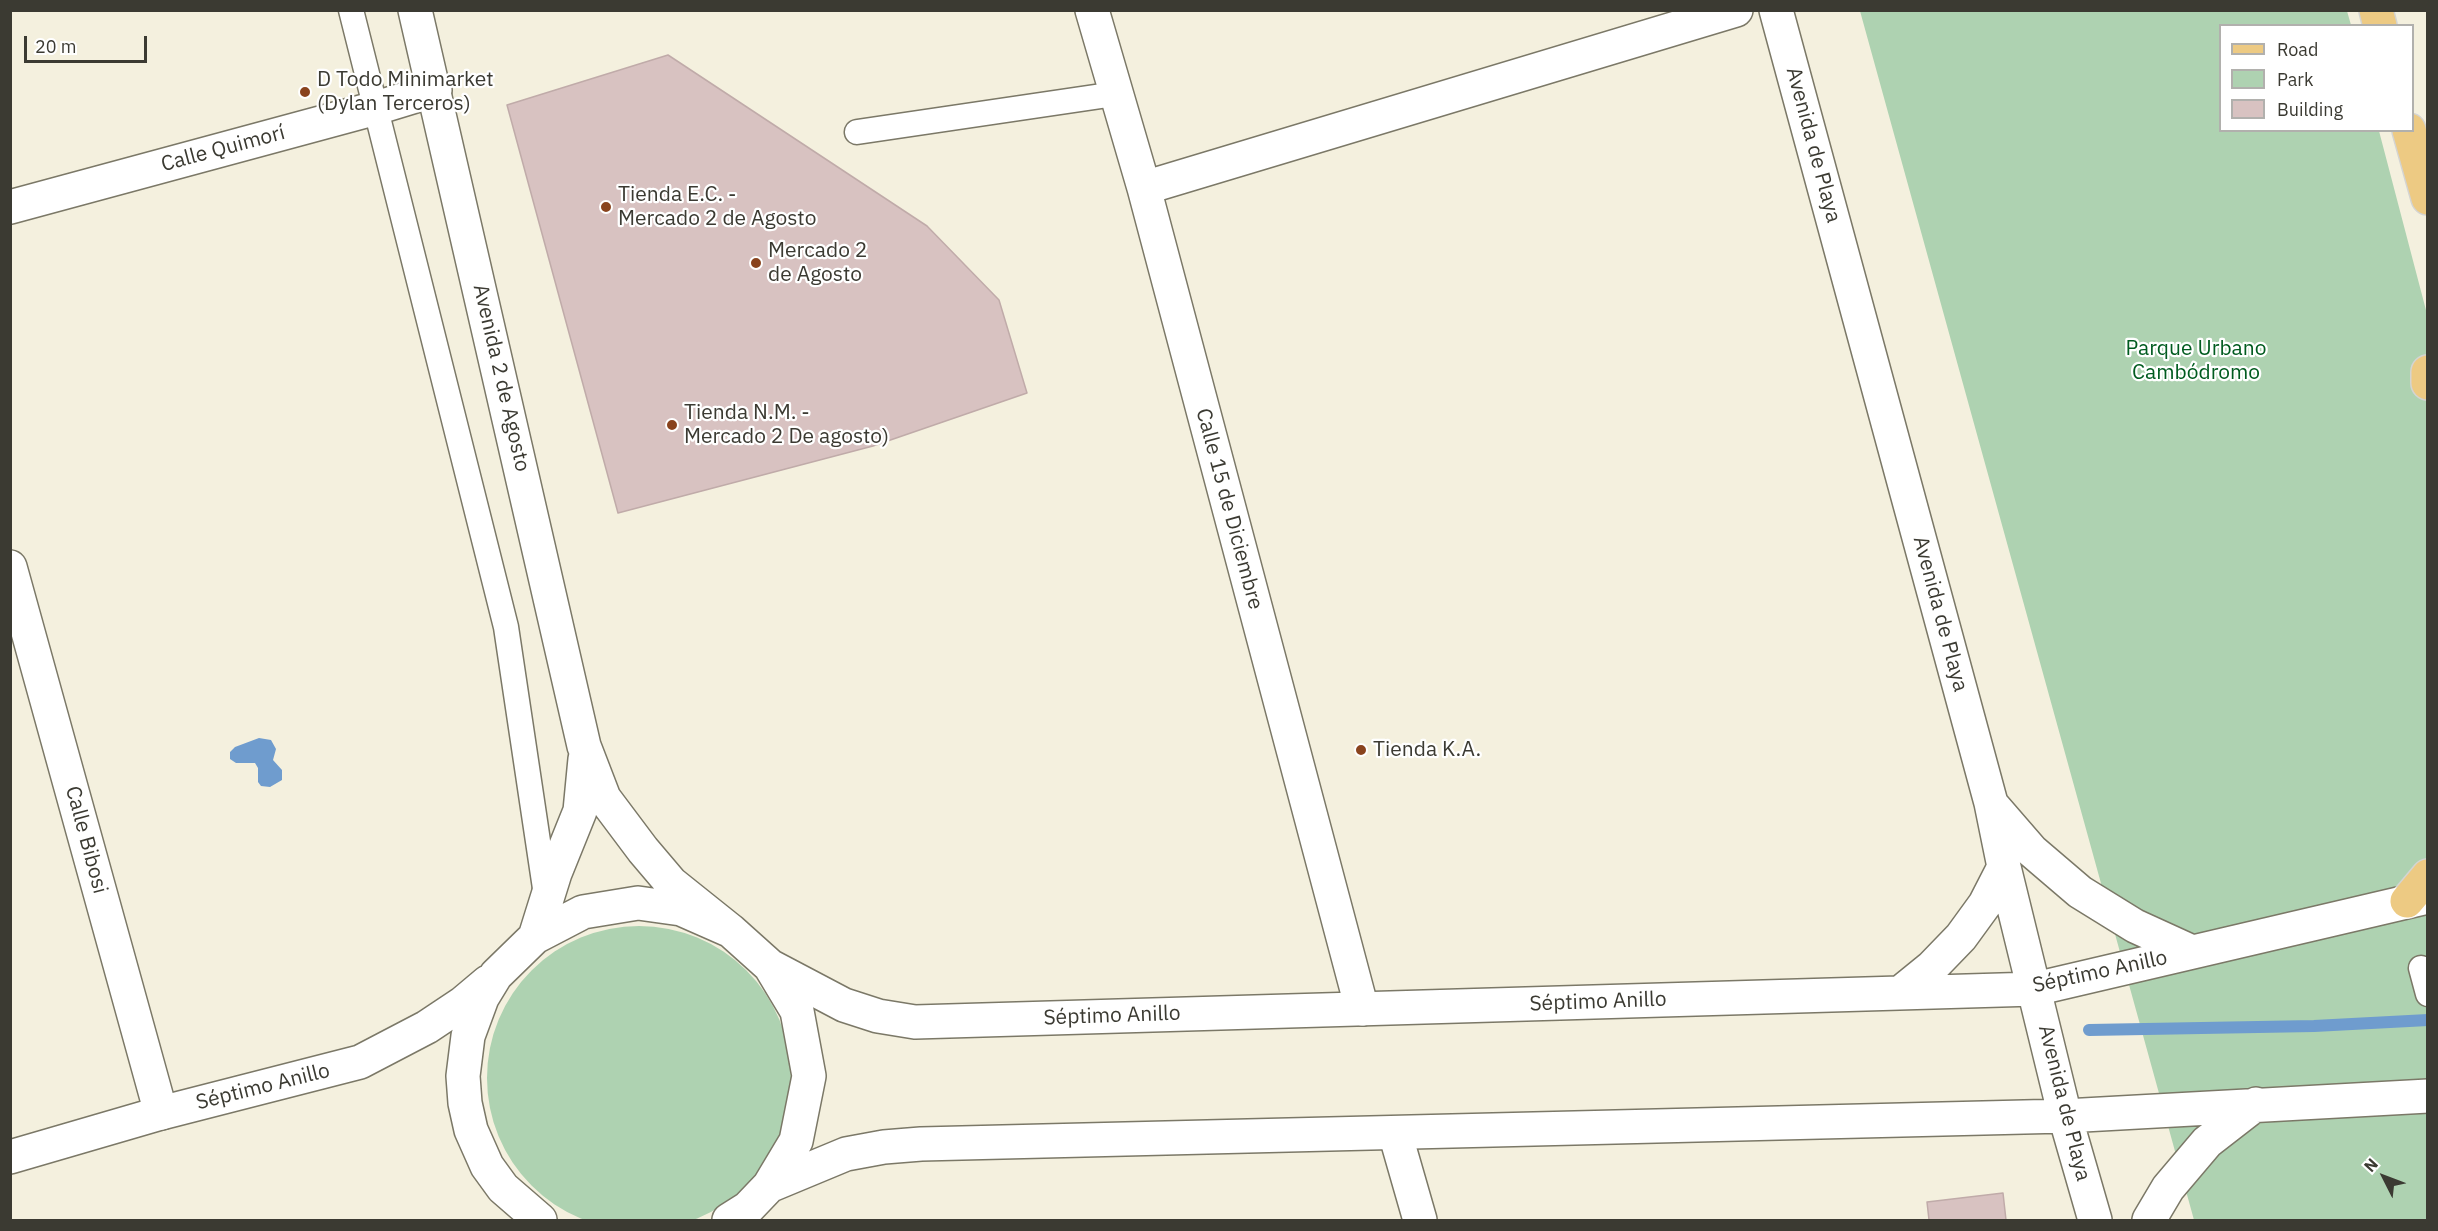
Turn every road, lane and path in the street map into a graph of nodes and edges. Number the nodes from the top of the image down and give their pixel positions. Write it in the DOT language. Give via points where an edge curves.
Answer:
graph roads {
  1 [pos="351,10"];
  2 [pos="416,10"];
  3 [pos="1092,10"];
  4 [pos="1736,10"];
  5 [pos="1776,10"];
  6 [pos="435,90"];
  7 [pos="1115,94"];
  8 [pos="376,108"];
  9 [pos="857,132"];
  10 [pos="2410,132"];
  11 [pos="1144,188"];
  12 [pos="2427,198"];
  13 [pos="10,207"];
  14 [pos="2427,372"];
  15 [pos="2427,383"];
  16 [pos="10,567"];
  17 [pos="584,746"];
  18 [pos="1991,803"];
  19 [pos="2004,867"];
  20 [pos="2427,876"];
  21 [pos="2417,899"];
  22 [pos="546,900"];
  23 [pos="732,931"];
  24 [pos="534,937"];
  25 [pos="2192,952"];
  26 [pos="770,966"];
  27 [pos="2421,968"];
  28 [pos="496,975"];
  29 [pos="2035,989"];
  30 [pos="1900,993"];
  31 [pos="2427,994"];
  32 [pos="1362,1009"];
  33 [pos="2427,1096"];
  34 [pos="2256,1104"];
  35 [pos="161,1113"];
  36 [pos="2065,1116"];
  37 [pos="1395,1132"];
  38 [pos="10,1157"];
  39 [pos="748,1209"];
  40 [pos="540,1221"];
  41 [pos="1420,1221"];
  42 [pos="2095,1221"];
  43 [pos="2149,1221"];
  1 -- 8 [label="lane"];
  2 -- 6 [label="main road, Avenida 2 de Agosto"];
  3 -- 7 [label="main road, Calle 15 de Diciembre"];
  4 -- 11 [label="main road"];
  5 -- 18 [label="main road, Avenida de Playa"];
  6 -- 8 [label="main road, Calle Quimorí"];
  6 -- 17 [label="main road, Avenida 2 de Agosto"];
  7 -- 9 [label="lane"];
  7 -- 11 [label="main road, Calle 15 de Diciembre"];
  8 -- 13 [label="main road, Calle Quimorí"];
  8 -- 22 [label="lane" via="506,627"];
  10 -- 12 [label="main road"];
  11 -- 32 [label="main road, Calle 15 de Diciembre"];
  14 -- 15 [label="main road"];
  16 -- 35 [label="main road, Calle Bibosi"];
  17 -- 22 [label="main road, Avenida 2 de Agosto" via="580,811"];
  17 -- 23 [label="main road, Avenida 2 de Agosto" via="604,798 643,850 670,883"];
  18 -- 19 [label="main road, Avenida de Playa"];
  18 -- 25 [label="main road" via="2032,851 2080,892 2135,926"];
  19 -- 29 [label="main road, Avenida de Playa"];
  19 -- 30 [label="main road" via="1961,937"];
  20 -- 21 [label="main road"];
  21 -- 25 [label="main road, Séptimo Anillo"];
  22 -- 24 [label="main road, Avenida 2 de Agosto"];
  23 -- 24 [label="main road" via="681,909 638,903 583,912"];
  23 -- 26 [label="main road"];
  24 -- 28 [label="main road"];
  25 -- 29 [label="main road, Séptimo Anillo"];
  26 -- 32 [label="main road, Séptimo Anillo" via="844,1005 915,1022"];
  26 -- 39 [label="main road" via="796,1011 809,1076 796,1141"];
  27 -- 31 [label="lane"];
  28 -- 35 [label="main road, Séptimo Anillo" via="427,1027 360,1062"];
  28 -- 40 [label="main road" via="482,998 468,1036 463,1076 465,1103 471,1130 487,1166 503,1188"];
  29 -- 30 [label="main road, Séptimo Anillo"];
  29 -- 36 [label="main road, Avenida de Playa"];
  30 -- 32 [label="main road, Séptimo Anillo"];
  33 -- 34 [label="main road"];
  34 -- 36 [label="main road"];
  34 -- 43 [label="main road" via="2207,1142 2168,1188"];
  35 -- 38 [label="main road, Séptimo Anillo"];
  36 -- 37 [label="main road"];
  36 -- 42 [label="main road, Avenida de Playa"];
  37 -- 39 [label="main road" via="884,1147 846,1154"];
  37 -- 41 [label="main road"];
}
